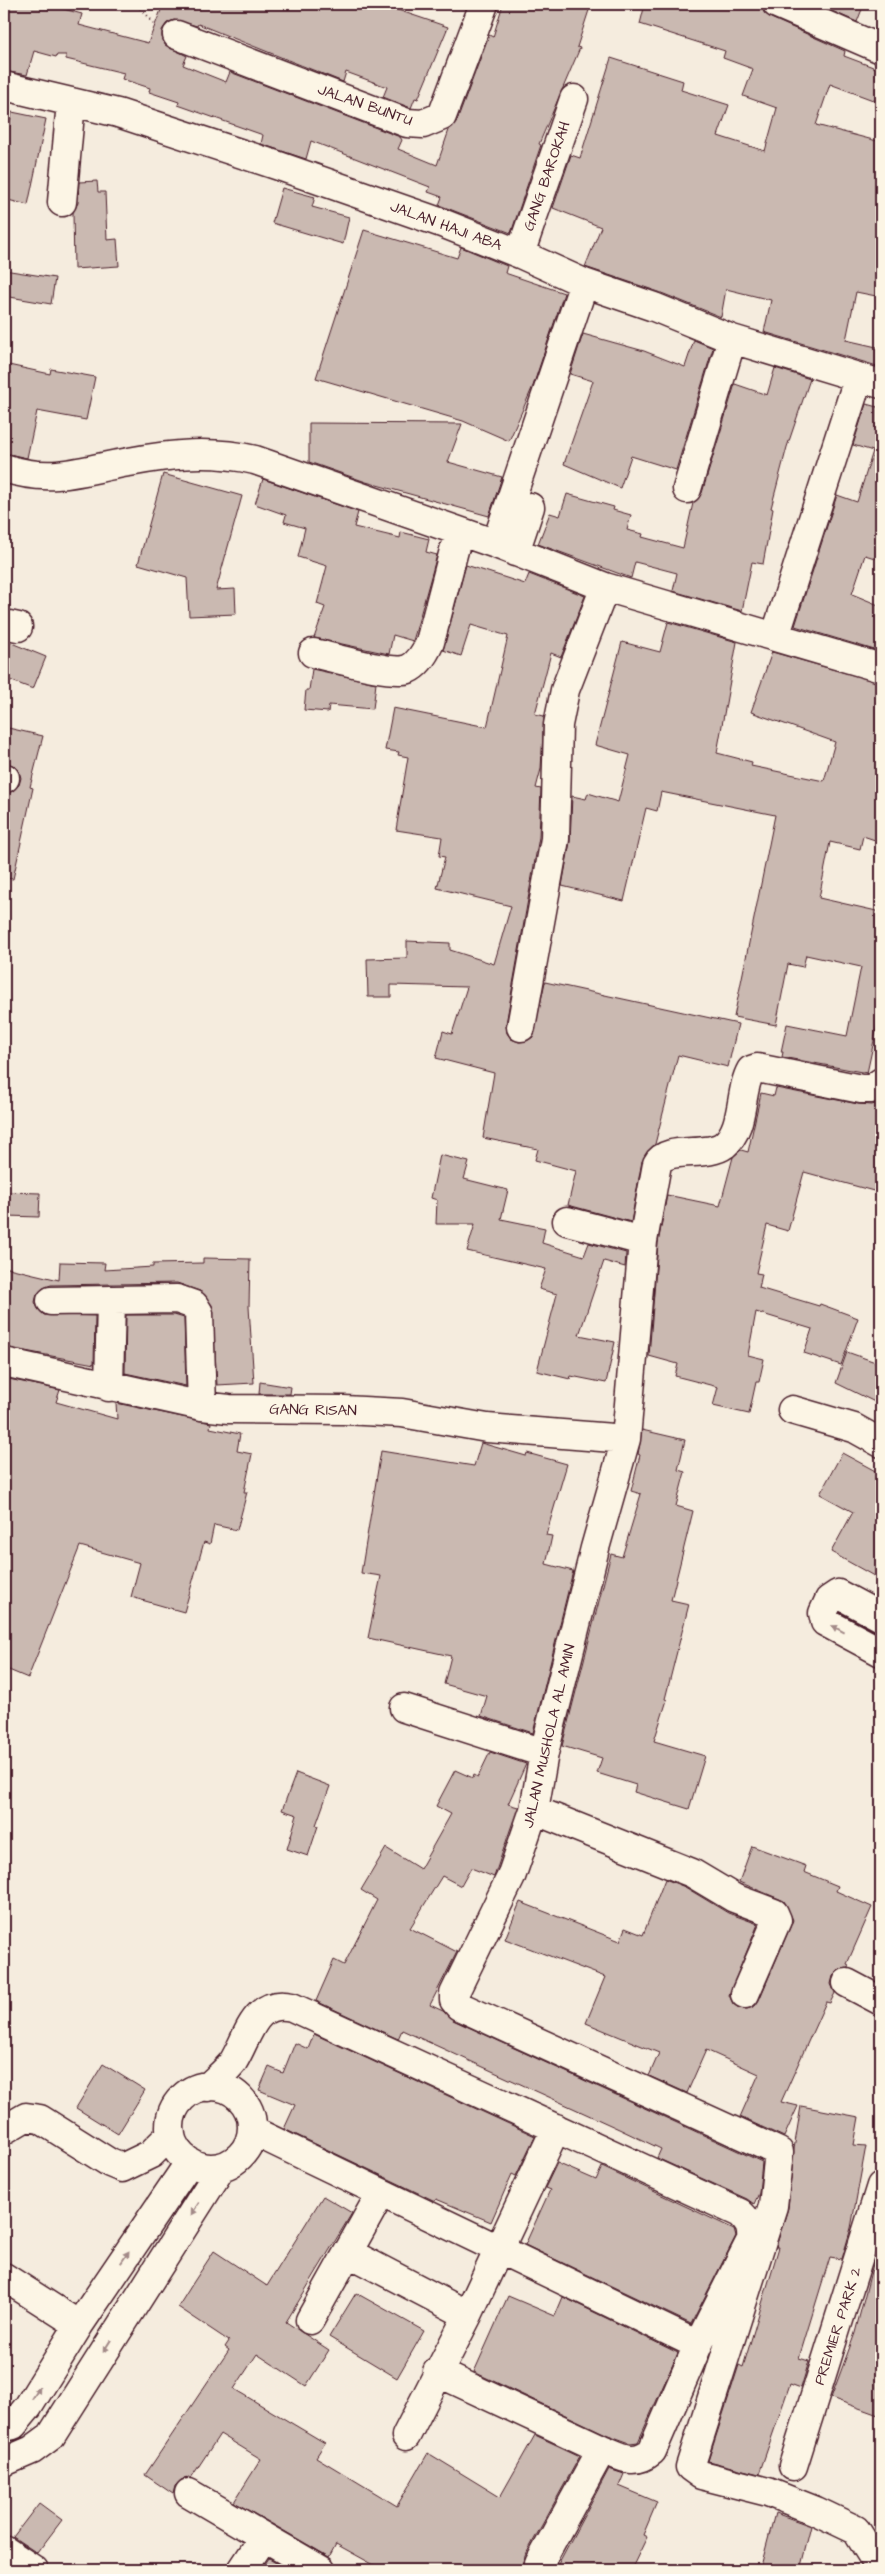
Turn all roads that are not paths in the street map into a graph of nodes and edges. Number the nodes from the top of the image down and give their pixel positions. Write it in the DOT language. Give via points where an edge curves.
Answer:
graph roads {
  1 [pos="777,4"];
  2 [pos="476,6"];
  3 [pos="177,35"];
  4 [pos="881,49"];
  5 [pos="4,86"];
  6 [pos="574,99"];
  7 [pos="71,102"];
  8 [pos="62,202"];
  9 [pos="520,254"];
  10 [pos="584,283"];
  11 [pos="732,339"];
  12 [pos="875,380"];
  13 [pos="4,468"];
  14 [pos="687,489"];
  15 [pos="530,507"];
  16 [pos="459,531"];
  17 [pos="506,548"];
  18 [pos="605,587"];
  19 [pos="775,637"];
  20 [pos="313,653"];
  21 [pos="881,668"];
  22 [pos="521,1027"];
  23 [pos="881,1082"];
  24 [pos="567,1221"];
  25 [pos="643,1241"];
  26 [pos="111,1300"];
  27 [pos="51,1301"];
  28 [pos="4,1362"];
  29 [pos="109,1387"];
  30 [pos="202,1406"];
  31 [pos="792,1410"];
  32 [pos="626,1439"];
  33 [pos="881,1442"];
  34 [pos="881,1617"];
  35 [pos="881,1652"];
  36 [pos="404,1708"];
  37 [pos="544,1753"];
  38 [pos="534,1810"];
  39 [pos="847,1983"];
  40 [pos="745,1994"];
  41 [pos="881,2001"];
  42 [pos="219,2089"];
  43 [pos="556,2128"];
  44 [pos="4,2130"];
  45 [pos="250,2140"];
  46 [pos="180,2150"];
  47 [pos="221,2168"];
  48 [pos="881,2186"];
  49 [pos="381,2193"];
  50 [pos="500,2249"];
  51 [pos="349,2253"];
  52 [pos="4,2277"];
  53 [pos="468,2315"];
  54 [pos="310,2320"];
  55 [pos="79,2325"];
  56 [pos="698,2345"];
  57 [pos="437,2372"];
  58 [pos="4,2427"];
  59 [pos="406,2436"];
  60 [pos="602,2449"];
  61 [pos="4,2462"];
  62 [pos="793,2466"];
  63 [pos="189,2493"];
  64 [pos="264,2537"];
  65 [pos="4,2550"];
  66 [pos="881,2558"];
  67 [pos="34,2570"];
  68 [pos="242,2570"];
  69 [pos="321,2570"];
  70 [pos="539,2570"];
  1 -- 4 [label="street"];
  2 -- 3 [label="street, JALAN BUNTU" via="442,116 423,124 407,123"];
  5 -- 7 [label="street, JALAN HAJI ABA"];
  6 -- 9 [label="street, GANG BAROKAH"];
  7 -- 8 [label="street"];
  7 -- 9 [label="street, JALAN HAJI ABA" via="118,113 279,166"];
  9 -- 10 [label="street, JALAN HAJI ABA"];
  10 -- 11 [label="street, JALAN HAJI ABA"];
  10 -- 17 [label="street"];
  11 -- 12 [label="street, JALAN HAJI ABA"];
  11 -- 14 [label="street"];
  12 -- 19 [label="street"];
  13 -- 16 [label="street" via="54,476 128,462 199,453 226,454 255,460"];
  15 -- 17 [label="street"];
  16 -- 17 [label="street"];
  16 -- 20 [label="street" via="430,642 410,668 394,670"];
  17 -- 18 [label="street"];
  18 -- 19 [label="street"];
  18 -- 22 [label="street" via="565,690 558,725 555,839"];
  19 -- 21 [label="street"];
  23 -- 25 [label="street, JALAN MUSHOLA AL AMIN" via="872,1089 861,1089 757,1068 751,1070 742,1108 722,1146 660,1158"];
  24 -- 25 [label="street"];
  25 -- 32 [label="street, JALAN MUSHOLA AL AMIN"];
  26 -- 27 [label="street"];
  26 -- 29 [label="street"];
  26 -- 30 [label="street" via="177,1299 194,1305 198,1313"];
  28 -- 29 [label="street, GANG RISAN"];
  29 -- 30 [label="street, GANG RISAN"];
  30 -- 32 [label="street, GANG RISAN" via="402,1414 487,1428"];
  31 -- 33 [label="street" via="854,1428"];
  32 -- 37 [label="street, JALAN MUSHOLA AL AMIN"];
  35 -- 34 [label="street, one-way" via="825,1622 822,1613 829,1600 838,1594"];
  36 -- 37 [label="street"];
  37 -- 38 [label="street, JALAN MUSHOLA AL AMIN"];
  38 -- 40 [label="street" via="692,1873 734,1898 774,1913 776,1920"];
  38 -- 66 [label="street, JALAN MUSHOLA AL AMIN" via="511,1877 454,1994 454,2000 459,2006 779,2152 773,2206 690,2467 701,2475 768,2492 856,2530 873,2557"];
  39 -- 41 [label="street"];
  42 -- 43 [label="street" via="257,2017 265,2008 279,2004 292,2007"];
  42 -- 45 [label="street" via="240,2096 248,2107 252,2119"];
  42 -- 46 [label="street" via="197,2087 178,2101 169,2122"];
  43 -- 50 [label="street"];
  43 -- 56 [label="street" via="748,2220 752,2229 751,2240"];
  44 -- 46 [label="street" via="26,2117 40,2119 122,2168 151,2154"];
  45 -- 47 [label="street" via="236,2161"];
  45 -- 49 [label="street" via="283,2146"];
  46 -- 47 [label="street" via="204,2168"];
  55 -- 46 [label="street, one-way"];
  47 -- 61 [label="street, one-way" via="50,2436 32,2450"];
  48 -- 62 [label="street, PREMIER PARK 2"];
  49 -- 50 [label="street"];
  49 -- 51 [label="street"];
  50 -- 53 [label="street"];
  50 -- 56 [label="street"];
  51 -- 53 [label="street"];
  51 -- 54 [label="street"];
  52 -- 55 [label="street"];
  53 -- 57 [label="street"];
  58 -- 55 [label="street, one-way" via="13,2425 28,2407"];
  56 -- 60 [label="street" via="652,2450 638,2460"];
  57 -- 59 [label="street"];
  57 -- 60 [label="street"];
  60 -- 70 [label="street" via="539,2564"];
  63 -- 64 [label="street"];
  64 -- 68 [label="street"];
  64 -- 69 [label="street"];
  65 -- 67 [label="street"];
}
